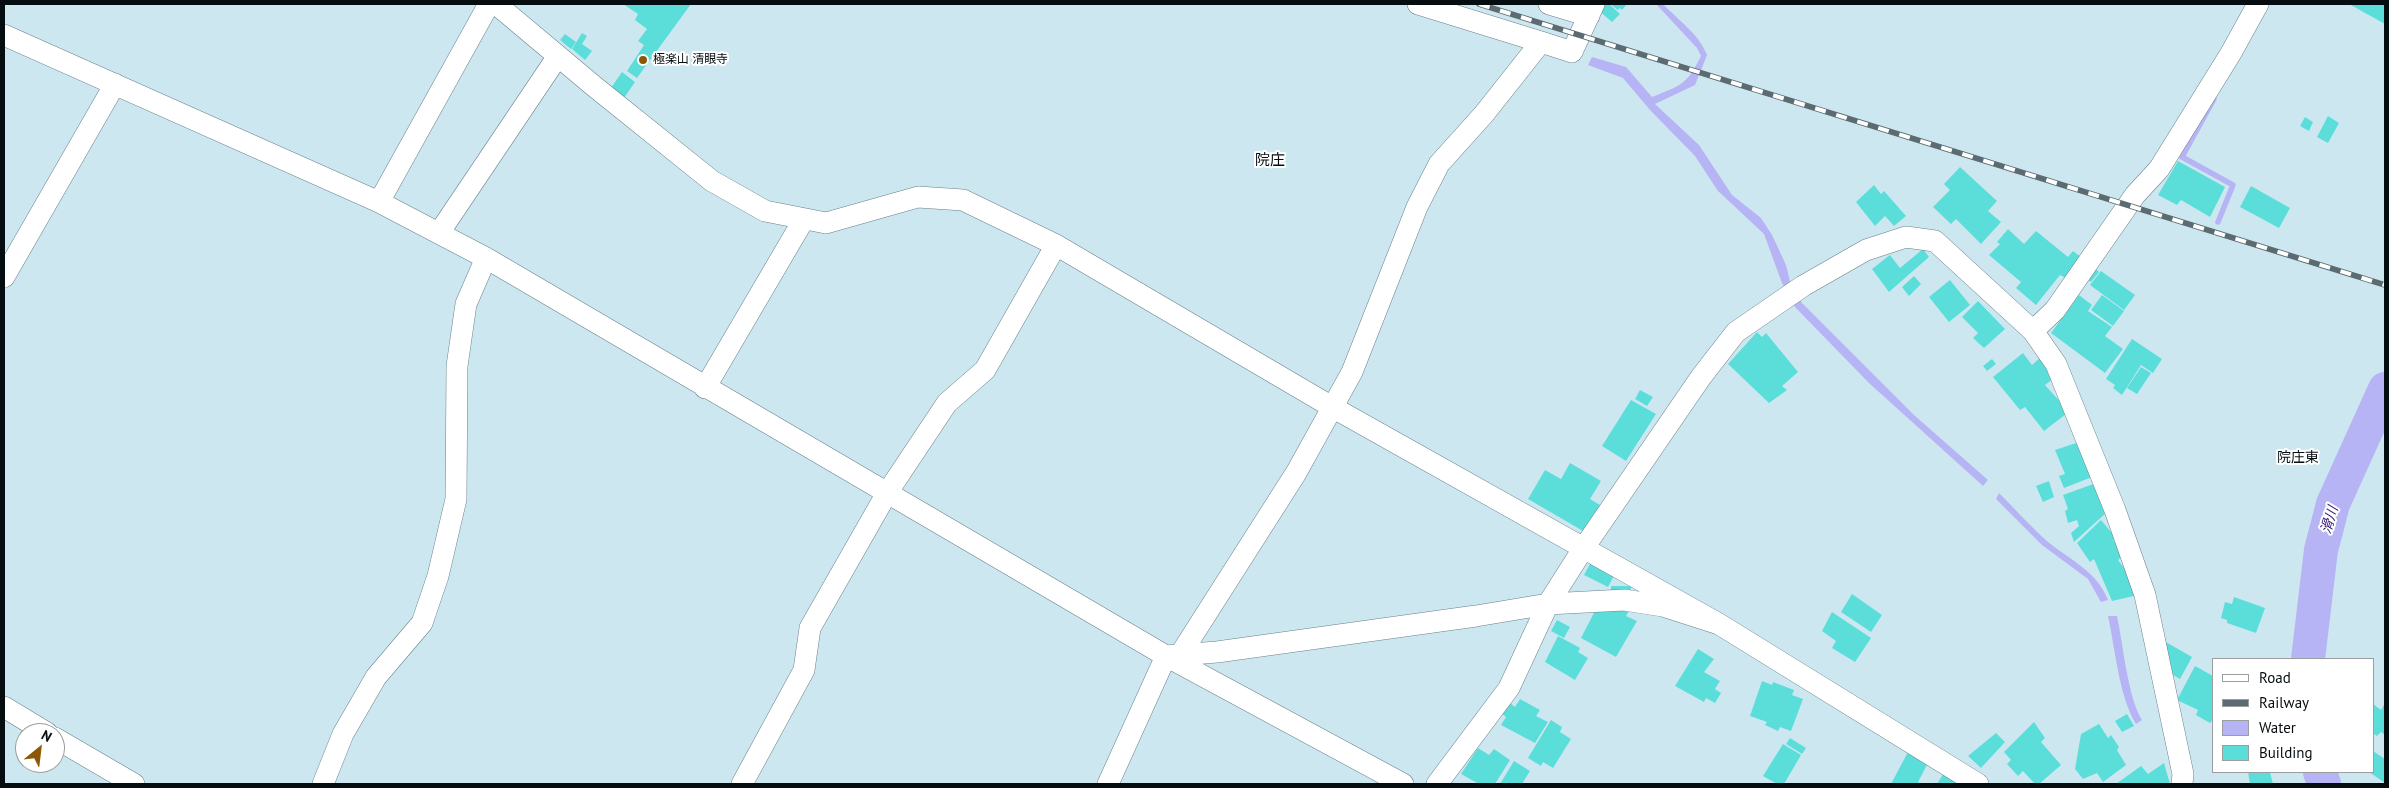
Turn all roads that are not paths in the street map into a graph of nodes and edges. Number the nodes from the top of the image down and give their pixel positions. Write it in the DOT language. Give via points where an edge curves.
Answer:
graph roads {
  1 [pos="489,4"];
  2 [pos="496,4"];
  3 [pos="1418,4"];
  4 [pos="1549,4"];
  5 [pos="2258,4"];
  6 [pos="1591,10"];
  7 [pos="4,35"];
  8 [pos="1541,42"];
  9 [pos="558,56"];
  10 [pos="115,84"];
  11 [pos="379,202"];
  12 [pos="804,218"];
  13 [pos="439,233"];
  14 [pos="1056,245"];
  15 [pos="486,258"];
  16 [pos="4,278"];
  17 [pos="2033,331"];
  18 [pos="705,388"];
  19 [pos="1332,407"];
  20 [pos="887,493"];
  21 [pos="1584,548"];
  22 [pos="1548,604"];
  23 [pos="1719,624"];
  24 [pos="1173,656"];
  25 [pos="4,706"];
  26 [pos="31,723"];
  27 [pos="65,744"];
  28 [pos="134,784"];
  29 [pos="323,784"];
  30 [pos="742,784"];
  31 [pos="1108,784"];
  32 [pos="1403,784"];
  33 [pos="1437,784"];
  34 [pos="1978,784"];
  35 [pos="2182,784"];
  1 -- 11 [label="street"];
  2 -- 9 [label="street"];
  3 -- 8 [label="street"];
  4 -- 6 [label="street"];
  5 -- 17 [label="street" via="2159,169 2135,196 2055,310"];
  6 -- 8 [label="street" via="1572,52"];
  7 -- 10 [label="street"];
  8 -- 19 [label="street" via="1439,164 1417,207 1352,372"];
  9 -- 12 [label="street" via="712,181 765,211"];
  9 -- 13 [label="street"];
  10 -- 11 [label="street"];
  10 -- 16 [label="street"];
  11 -- 13 [label="street"];
  12 -- 14 [label="street" via="826,223 918,197 963,200"];
  12 -- 18 [label="street"];
  13 -- 15 [label="street"];
  14 -- 19 [label="street"];
  14 -- 20 [label="street" via="985,370 947,403"];
  15 -- 18 [label="street"];
  15 -- 29 [label="street" via="466,304 462,330 457,366 456,499 438,576 422,623 376,677 343,734"];
  17 -- 21 [label="street" via="1935,241 1906,237 1866,250 1780,299 1736,332 1701,377"];
  17 -- 35 [label="street" via="2056,364 2115,510 2145,595 2183,774"];
  18 -- 20 [label="street"];
  19 -- 21 [label="street"];
  19 -- 24 [label="street" via="1296,473"];
  20 -- 24 [label="street"];
  20 -- 30 [label="street" via="810,628 804,670"];
  21 -- 22 [label="street"];
  21 -- 23 [label="street"];
  22 -- 23 [label="street" via="1624,600 1663,606"];
  22 -- 24 [label="street"];
  22 -- 33 [label="street" via="1509,688"];
  23 -- 34 [label="street"];
  24 -- 31 [label="street"];
  24 -- 32 [label="street"];
  25 -- 26 [label="street"];
  27 -- 28 [label="street"];
}
